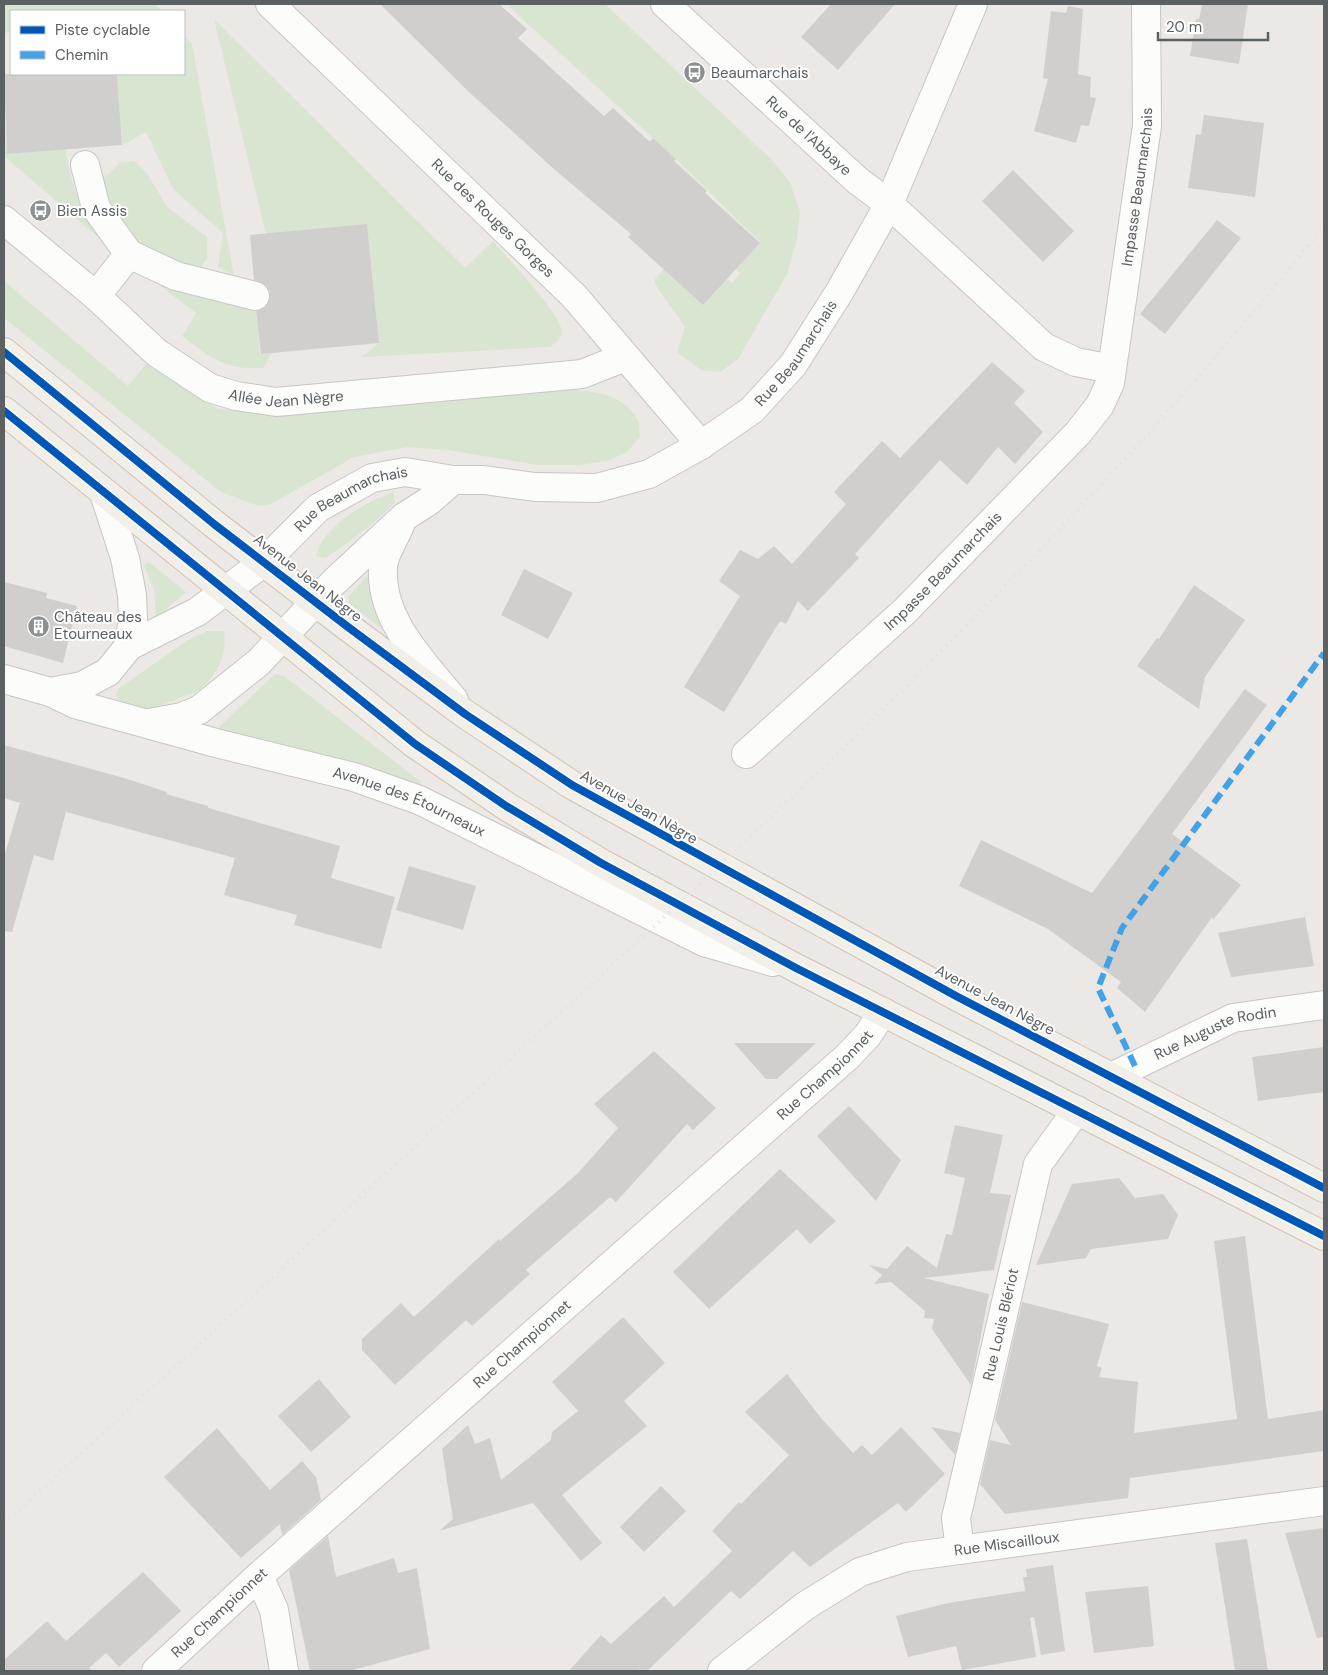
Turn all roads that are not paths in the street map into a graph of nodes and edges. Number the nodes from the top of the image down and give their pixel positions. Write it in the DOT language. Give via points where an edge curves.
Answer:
graph roads {
  1 [pos="270,4"];
  2 [pos="665,4"];
  3 [pos="973,4"];
  4 [pos="1146,4"];
  5 [pos="85,165"];
  6 [pos="889,204"];
  7 [pos="4,220"];
  8 [pos="129,254"];
  9 [pos="96,296"];
  10 [pos="255,296"];
  11 [pos="4,352"];
  12 [pos="625,357"];
  13 [pos="1112,369"];
  14 [pos="4,411"];
  15 [pos="701,445"];
  16 [pos="453,480"];
  17 [pos="104,493"];
  18 [pos="404,517"];
  19 [pos="264,562"];
  20 [pos="225,591"];
  21 [pos="316,602"];
  22 [pos="284,636"];
  23 [pos="130,646"];
  24 [pos="4,679"];
  25 [pos="50,692"];
  26 [pos="465,714"];
  27 [pos="146,724"];
  28 [pos="746,754"];
  29 [pos="796,968"];
  30 [pos="1324,1005"];
  31 [pos="883,1012"];
  32 [pos="1111,1077"];
  33 [pos="1077,1110"];
  34 [pos="1324,1188"];
  35 [pos="1324,1236"];
  36 [pos="1324,1501"];
  37 [pos="960,1550"];
  38 [pos="260,1576"];
  39 [pos="156,1671"];
  40 [pos="284,1671"];
  41 [pos="722,1671"];
  1 -- 12 [label="street, Rue des Rouges Gorges" via="574,296"];
  2 -- 6 [label="street, Rue de l'Abbaye" via="858,181"];
  3 -- 6 [label="street, Rue Beaumarchais"];
  4 -- 13 [label="street, Impasse Beaumarchais" via="1147,126"];
  5 -- 8 [label="street" via="96,208"];
  6 -- 13 [label="street" via="1044,347 1076,362"];
  6 -- 15 [label="street, Rue Beaumarchais" via="793,365 752,410"];
  7 -- 9 [label="street, Allée Jean Nègre"];
  8 -- 9 [label="street"];
  8 -- 10 [label="street" via="176,276"];
  9 -- 12 [label="street, Allée Jean Nègre" via="157,353 210,388 276,402 582,374"];
  11 -- 19 [label="main road, Avenue Jean Nègre"];
  12 -- 15 [label="street, Rue des Rouges Gorges"];
  13 -- 28 [label="street, Impasse Beaumarchais" via="1110,383 1100,405 1078,433 905,611"];
  14 -- 17 [label="main road"];
  15 -- 16 [label="street, Rue Beaumarchais" via="650,474 597,488"];
  16 -- 18 [label="street"];
  16 -- 19 [label="street, Rue Beaumarchais" via="406,472 372,478 318,508"];
  17 -- 20 [label="main road"];
  17 -- 23 [label="street" via="132,595"];
  18 -- 21 [label="street"];
  18 -- 26 [label="street" via="383,566 386,597 405,640"];
  19 -- 20 [label="street, Rue Beaumarchais"];
  19 -- 21 [label="main road, Avenue Jean Nègre"];
  20 -- 22 [label="main road"];
  20 -- 23 [label="street, Rue Beaumarchais" via="197,612"];
  21 -- 22 [label="street"];
  21 -- 26 [label="main road, Avenue Jean Nègre"];
  22 -- 27 [label="street" via="259,662 199,710"];
  22 -- 29 [label="main road" via="415,744 506,806 601,863"];
  23 -- 25 [label="street" via="108,672 82,686"];
  24 -- 25 [label="street, Avenue des Étourneaux"];
  25 -- 27 [label="street, Avenue des Étourneaux" via="75,704"];
  26 -- 32 [label="main road, Avenue Jean Nègre" via="572,785 689,852"];
  27 -- 29 [label="street, Avenue des Étourneaux" via="354,777 419,800 704,942"];
  29 -- 31 [label="main road"];
  30 -- 32 [label="street, Rue Auguste Rodin" via="1233,1018"];
  31 -- 33 [label="main road"];
  31 -- 38 [label="street, Rue Championnet" via="847,1057"];
  32 -- 34 [label="main road, Avenue Jean Nègre"];
  33 -- 35 [label="main road"];
  33 -- 37 [label="street, Rue Louis Blériot" via="1038,1164 956,1518"];
  36 -- 37 [label="street, Rue Miscailloux"];
  37 -- 41 [label="street, Rue Miscailloux" via="907,1557 860,1572 805,1606"];
  38 -- 39 [label="street, Rue Championnet"];
  38 -- 40 [label="street" via="274,1610"];
}
